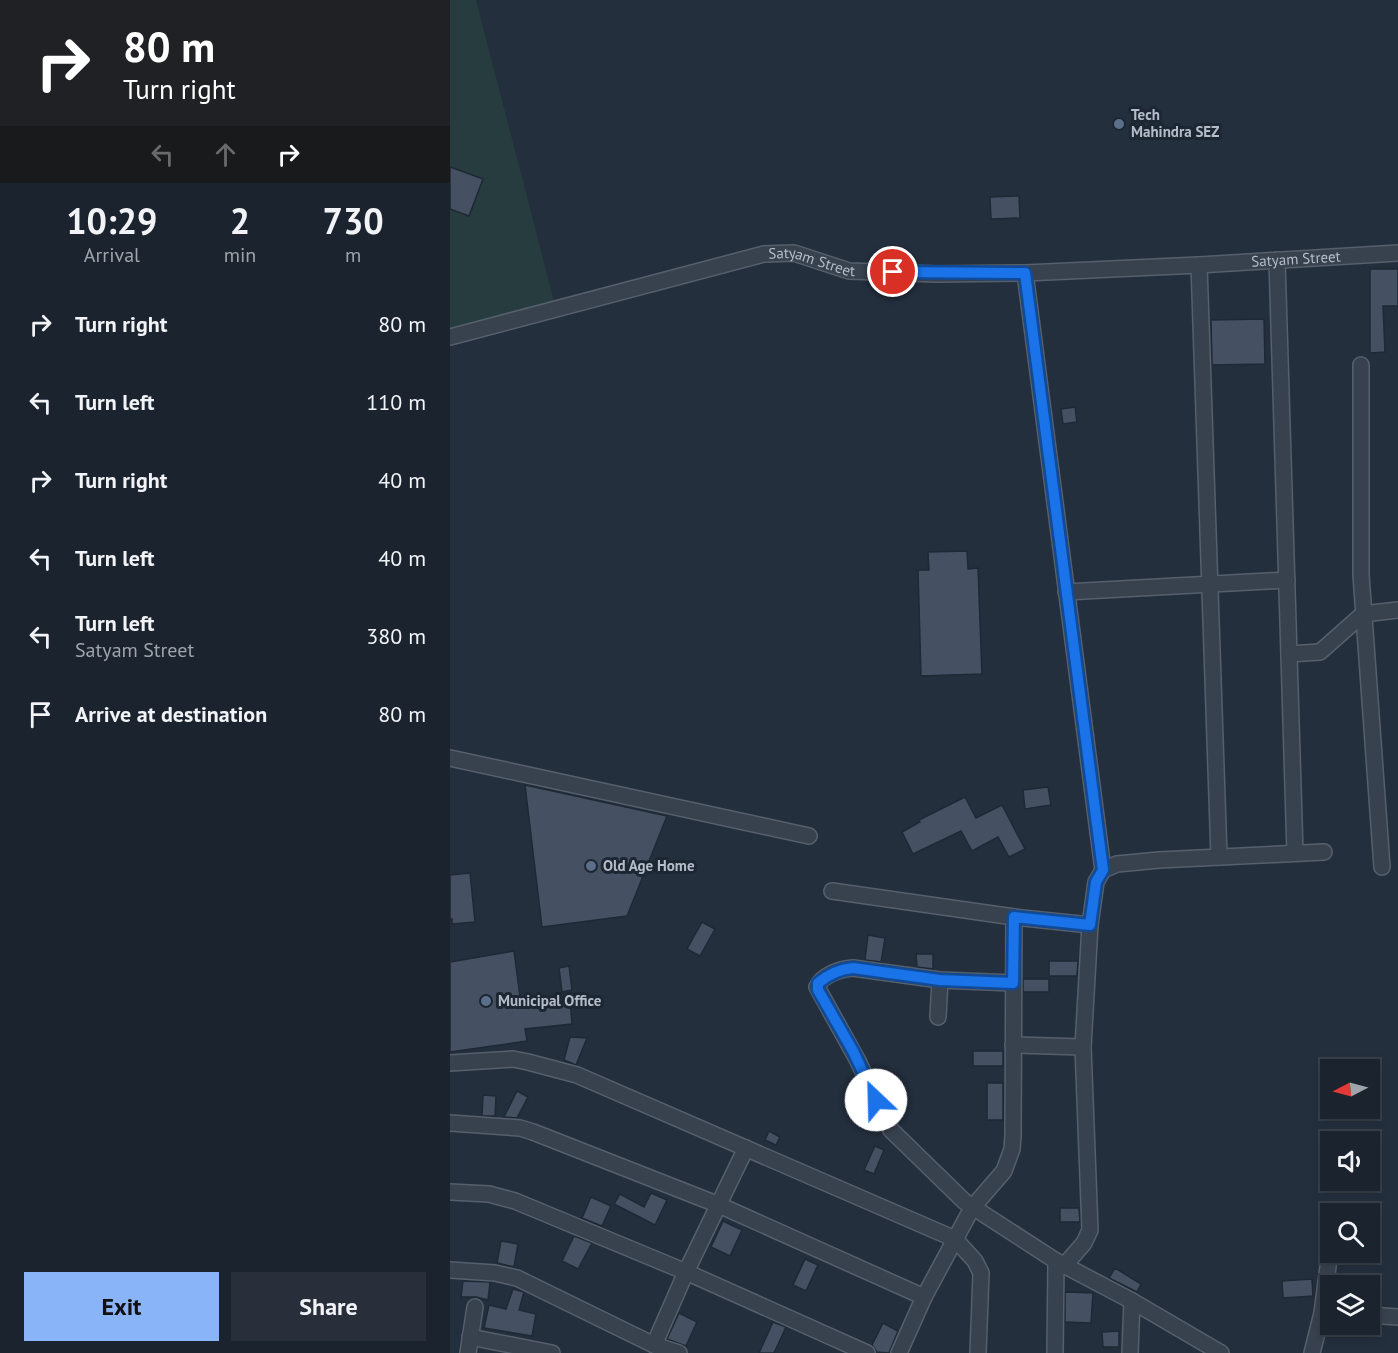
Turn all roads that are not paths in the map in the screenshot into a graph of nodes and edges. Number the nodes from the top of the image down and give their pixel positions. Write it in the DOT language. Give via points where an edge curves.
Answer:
graph roads {
  1 [pos="1398,253"];
  2 [pos="1277,260"];
  3 [pos="1199,265"];
  4 [pos="1025,273"];
  5 [pos="450,337"];
  6 [pos="1361,365"];
  7 [pos="1287,580"];
  8 [pos="1210,585"];
  9 [pos="1066,592"];
  10 [pos="1398,610"];
  11 [pos="1363,614"];
  12 [pos="1289,654"];
  13 [pos="450,758"];
  14 [pos="808,836"];
  15 [pos="1324,852"];
  16 [pos="1295,853"];
  17 [pos="1219,857"];
  18 [pos="1382,867"];
  19 [pos="1103,870"];
  20 [pos="832,891"];
  21 [pos="1014,917"];
  22 [pos="1090,925"];
  23 [pos="940,980"];
  24 [pos="1013,983"];
  25 [pos="938,1017"];
  26 [pos="1013,1045"];
  27 [pos="1083,1047"];
  28 [pos="450,1063"];
  29 [pos="450,1123"];
  30 [pos="746,1148"];
  31 [pos="450,1192"];
  32 [pos="719,1205"];
  33 [pos="972,1208"];
  34 [pos="955,1239"];
  35 [pos="1060,1263"];
  36 [pos="450,1270"];
  37 [pos="686,1272"];
  38 [pos="924,1297"];
  39 [pos="1132,1301"];
  40 [pos="475,1307"];
  41 [pos="1380,1316"];
  42 [pos="1398,1317"];
  43 [pos="1320,1330"];
  44 [pos="470,1337"];
  45 [pos="654,1345"];
  46 [pos="1215,1351"];
  47 [pos="468,1353"];
  48 [pos="552,1353"];
  49 [pos="679,1353"];
  50 [pos="867,1353"];
  51 [pos="899,1353"];
  52 [pos="978,1353"];
  53 [pos="1055,1353"];
  54 [pos="1130,1353"];
  55 [pos="1312,1353"];
  1 -- 2 [label="street, Satyam Street"];
  2 -- 3 [label="street, Satyam Street"];
  2 -- 7 [label="street"];
  3 -- 4 [label="street, Satyam Street"];
  3 -- 8 [label="street"];
  4 -- 5 [label="street, Satyam Street" via="849,271 795,253 764,254"];
  4 -- 9 [label="street"];
  6 -- 11 [label="street"];
  7 -- 8 [label="street"];
  7 -- 12 [label="street"];
  8 -- 9 [label="street"];
  8 -- 17 [label="street"];
  9 -- 19 [label="street"];
  10 -- 11 [label="street"];
  11 -- 12 [label="street" via="1320,652"];
  11 -- 18 [label="street"];
  12 -- 16 [label="street"];
  13 -- 14 [label="street"];
  15 -- 16 [label="street"];
  16 -- 17 [label="street"];
  17 -- 19 [label="street" via="1117,864"];
  19 -- 22 [label="street" via="1096,882"];
  20 -- 21 [label="street"];
  21 -- 22 [label="street"];
  21 -- 24 [label="street"];
  22 -- 27 [label="street"];
  23 -- 24 [label="street"];
  23 -- 25 [label="street"];
  23 -- 33 [label="street" via="847,968 820,981 817,987 891,1130"];
  24 -- 26 [label="street"];
  26 -- 27 [label="street"];
  26 -- 33 [label="street" via="1012,1149 1004,1171"];
  27 -- 35 [label="street" via="1090,1230 1084,1243"];
  28 -- 30 [label="street" via="513,1059 558,1069"];
  29 -- 32 [label="street" via="520,1128"];
  30 -- 32 [label="street"];
  30 -- 34 [label="street"];
  31 -- 37 [label="street" via="489,1194 515,1201"];
  32 -- 37 [label="street"];
  32 -- 38 [label="street"];
  33 -- 34 [label="street"];
  33 -- 35 [label="street"];
  34 -- 38 [label="street"];
  34 -- 52 [label="street" via="981,1273"];
  35 -- 39 [label="street"];
  35 -- 53 [label="street"];
  36 -- 45 [label="street" via="517,1278"];
  37 -- 45 [label="street"];
  37 -- 50 [label="street"];
  38 -- 51 [label="street"];
  39 -- 46 [label="street"];
  39 -- 54 [label="street"];
  40 -- 44 [label="street"];
  41 -- 42 [label="street"];
  43 -- 55 [label="street"];
  44 -- 47 [label="street"];
  44 -- 48 [label="street"];
  45 -- 49 [label="street"];
}
